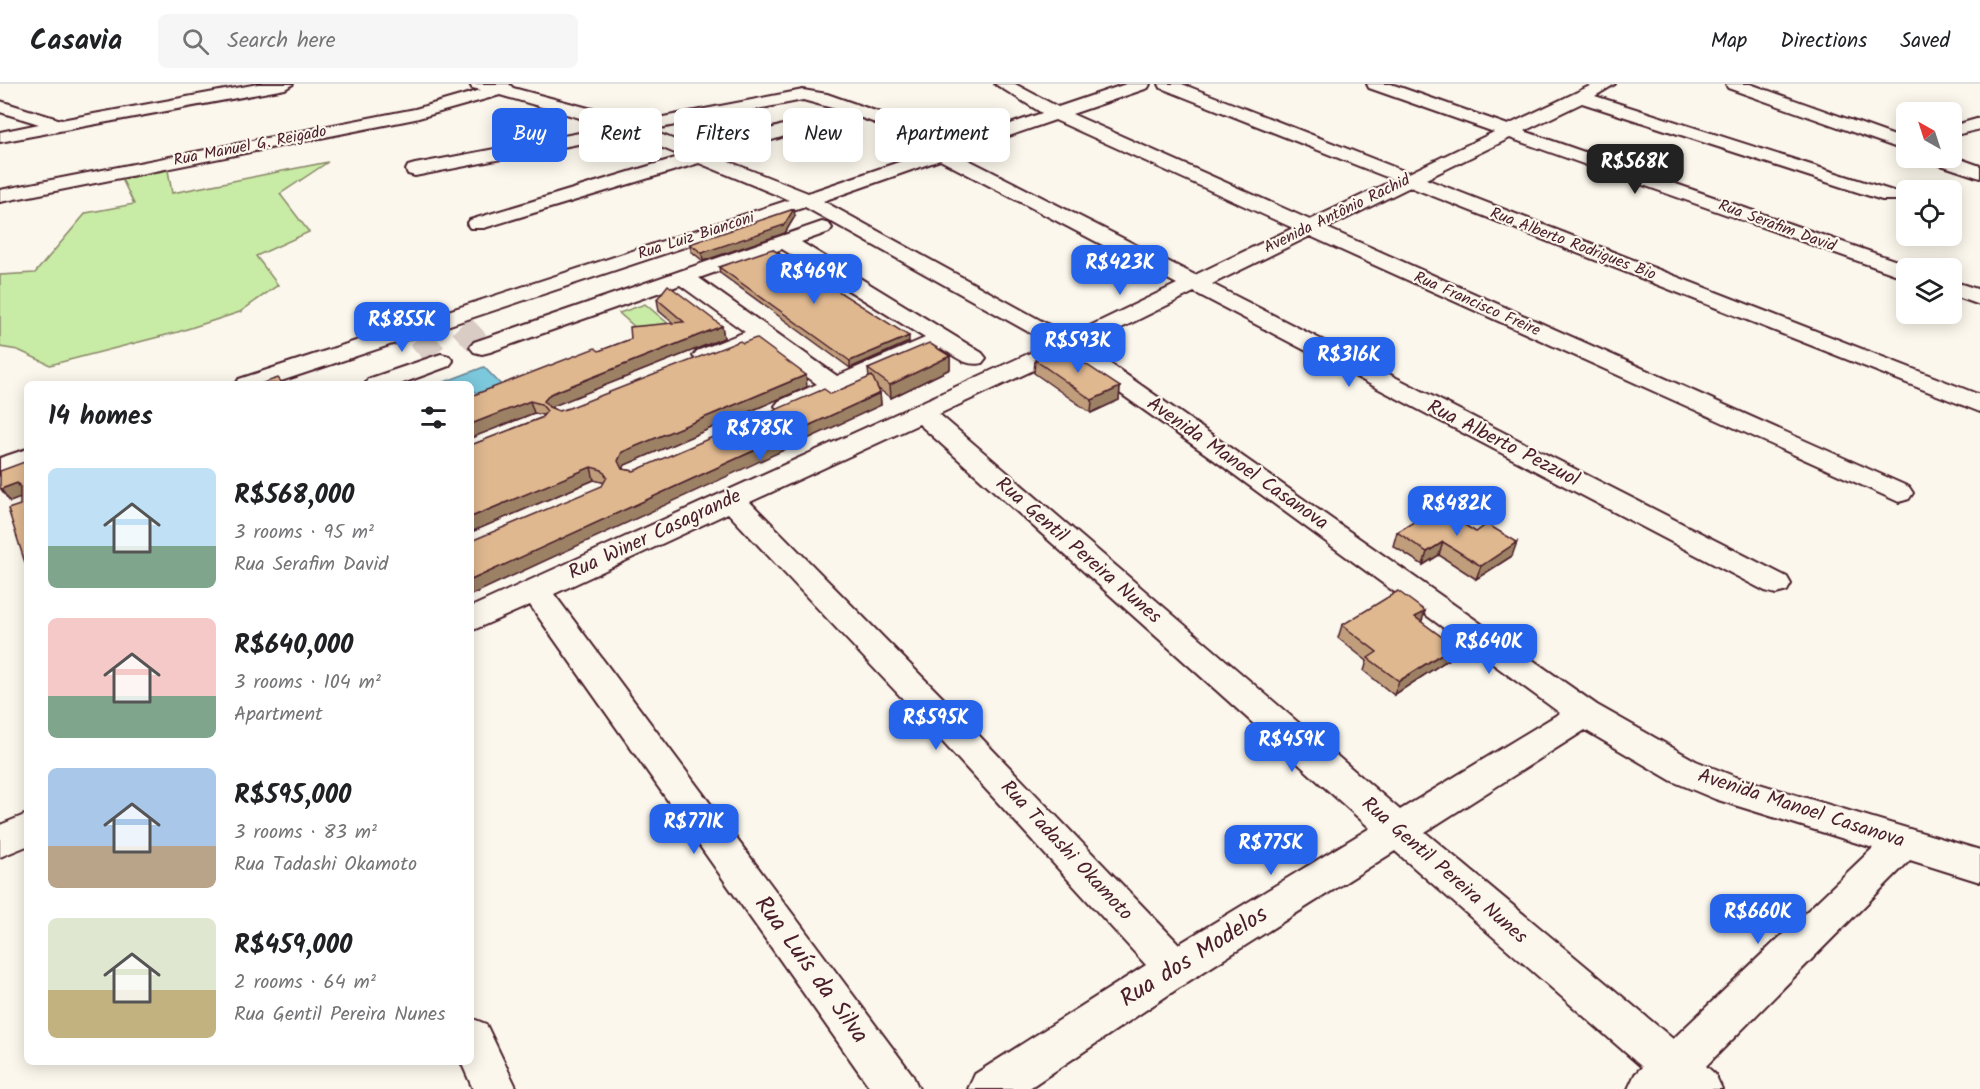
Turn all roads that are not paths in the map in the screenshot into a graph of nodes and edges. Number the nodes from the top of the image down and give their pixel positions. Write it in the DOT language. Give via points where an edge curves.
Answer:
graph roads {
  1 [pos="212,84"];
  2 [pos="285,84"];
  3 [pos="478,84"];
  4 [pos="519,84"];
  5 [pos="1003,84"];
  6 [pos="1142,84"];
  7 [pos="1167,84"];
  8 [pos="1375,84"];
  9 [pos="1607,84"];
  10 [pos="1766,84"];
  11 [pos="1739,85"];
  12 [pos="497,89"];
  13 [pos="242,93"];
  14 [pos="1581,97"];
  15 [pos="0,106"];
  16 [pos="847,108"];
  17 [pos="579,110"];
  18 [pos="1056,114"];
  19 [pos="662,121"];
  20 [pos="1980,123"];
  21 [pos="60,126"];
  22 [pos="1962,128"];
  23 [pos="1010,130"];
  24 [pos="1896,130"];
  25 [pos="1509,131"];
  26 [pos="0,137"];
  27 [pos="579,137"];
  28 [pos="1896,142"];
  29 [pos="1962,153"];
  30 [pos="1980,159"];
  31 [pos="679,162"];
  32 [pos="718,162"];
  33 [pos="919,162"];
  34 [pos="972,162"];
  35 [pos="1962,166"];
  36 [pos="416,170"];
  37 [pos="1980,172"];
  38 [pos="1408,179"];
  39 [pos="0,196"];
  40 [pos="1889,196"];
  41 [pos="807,200"];
  42 [pos="477,224"];
  43 [pos="822,228"];
  44 [pos="1307,228"];
  45 [pos="784,242"];
  46 [pos="1896,268"];
  47 [pos="683,277"];
  48 [pos="1191,284"];
  49 [pos="1962,292"];
  50 [pos="1980,298"];
  51 [pos="762,334"];
  52 [pos="942,339"];
  53 [pos="1068,345"];
  54 [pos="482,347"];
  55 [pos="974,358"];
  56 [pos="441,361"];
  57 [pos="684,364"];
  58 [pos="258,381"];
  59 [pos="384,381"];
  60 [pos="835,386"];
  61 [pos="1980,404"];
  62 [pos="921,412"];
  63 [pos="762,418"];
  64 [pos="24,458"];
  65 [pos="0,467"];
  66 [pos="1899,493"];
  67 [pos="732,500"];
  68 [pos="1776,584"];
  69 [pos="535,590"];
  70 [pos="474,619"];
  71 [pos="1585,714"];
  72 [pos="24,830"];
  73 [pos="1397,830"];
  74 [pos="0,842"];
  75 [pos="1904,842"];
  76 [pos="1980,866"];
  77 [pos="1175,968"];
  78 [pos="474,1044"];
  79 [pos="1674,1082"];
  80 [pos="495,1089"];
  81 [pos="897,1089"];
  82 [pos="990,1089"];
  1 -- 13 [label="street"];
  2 -- 13 [label="street"];
  3 -- 12 [label="street, Avenida Manoel Casanova"];
  4 -- 12 [label="street, Rua Manuel G. Reigado"];
  5 -- 18 [label="street, Rua Francisco Freire"];
  6 -- 18 [label="street, Rua Luiz Bianconi"];
  7 -- 38 [label="street, Rua Alberto Rodrigues Bio"];
  8 -- 25 [label="street, Rua Serafim David"];
  9 -- 14 [label="street, Avenida Antônio Rachid"];
  10 -- 24 [label="street"];
  11 -- 28 [label="street"];
  12 -- 17 [label="street, Avenida Manoel Casanova"];
  12 -- 39 [label="street, Rua Manuel G. Reigado" via="415,114"];
  13 -- 21 [label="street"];
  14 -- 25 [label="street, Avenida Antônio Rachid"];
  14 -- 40 [label="street"];
  15 -- 21 [label="street"];
  16 -- 19 [label="street, Rua Alberto Pezzuol" via="816,96 796,95"];
  18 -- 23 [label="street, Rua Luiz Bianconi"];
  18 -- 44 [label="street, Rua Francisco Freire"];
  20 -- 22 [label="street"];
  21 -- 26 [label="street"];
  25 -- 38 [label="street, Avenida Antônio Rachid"];
  25 -- 46 [label="street, Rua Serafim David"];
  27 -- 36 [label="street, Rua Alberto Pezzuol"];
  29 -- 30 [label="street"];
  31 -- 42 [label="street"];
  32 -- 41 [label="street, Avenida Manoel Casanova"];
  33 -- 41 [label="street, Rua Luiz Bianconi"];
  34 -- 48 [label="street, Rua Alberto Pezzuol"];
  35 -- 37 [label="street"];
  38 -- 44 [label="street, Avenida Antônio Rachid"];
  38 -- 61 [label="street, Rua Alberto Rodrigues Bio"];
  41 -- 53 [label="street, Avenida Manoel Casanova"];
  41 -- 58 [label="street, Rua Luiz Bianconi" via="456,321"];
  43 -- 45 [label="street"];
  44 -- 48 [label="street, Avenida Antônio Rachid"];
  44 -- 66 [label="street, Rua Francisco Freire"];
  45 -- 47 [label="street"];
  45 -- 52 [label="street"];
  47 -- 51 [label="street"];
  47 -- 54 [label="street"];
  48 -- 53 [label="street, Avenida Antônio Rachid"];
  48 -- 68 [label="street, Rua Alberto Pezzuol"];
  49 -- 50 [label="street"];
  51 -- 57 [label="street"];
  51 -- 60 [label="street"];
  52 -- 55 [label="street"];
  52 -- 60 [label="street"];
  53 -- 62 [label="street, Rua Winer Casagrande"];
  53 -- 71 [label="street, Avenida Manoel Casanova"];
  56 -- 59 [label="street"];
  60 -- 63 [label="street"];
  62 -- 67 [label="street, Rua Winer Casagrande"];
  62 -- 73 [label="street, Rua Gentil Pereira Nunes"];
  64 -- 65 [label="street"];
  67 -- 69 [label="street, Rua Winer Casagrande"];
  67 -- 77 [label="street, Rua Tadashi Okamoto"];
  69 -- 70 [label="street, Rua Winer Casagrande"];
  69 -- 81 [label="street, Rua Luís da Silva"];
  71 -- 73 [label="street, Rua dos Modelos"];
  71 -- 75 [label="street, Avenida Manoel Casanova" via="1684,771 1728,789"];
  72 -- 74 [label="street"];
  73 -- 77 [label="street, Rua dos Modelos"];
  73 -- 79 [label="street, Rua Gentil Pereira Nunes"];
  75 -- 76 [label="street, Avenida Manoel Casanova"];
  75 -- 79 [label="street"];
  77 -- 82 [label="street, Rua dos Modelos"];
  78 -- 80 [label="street"];
}
